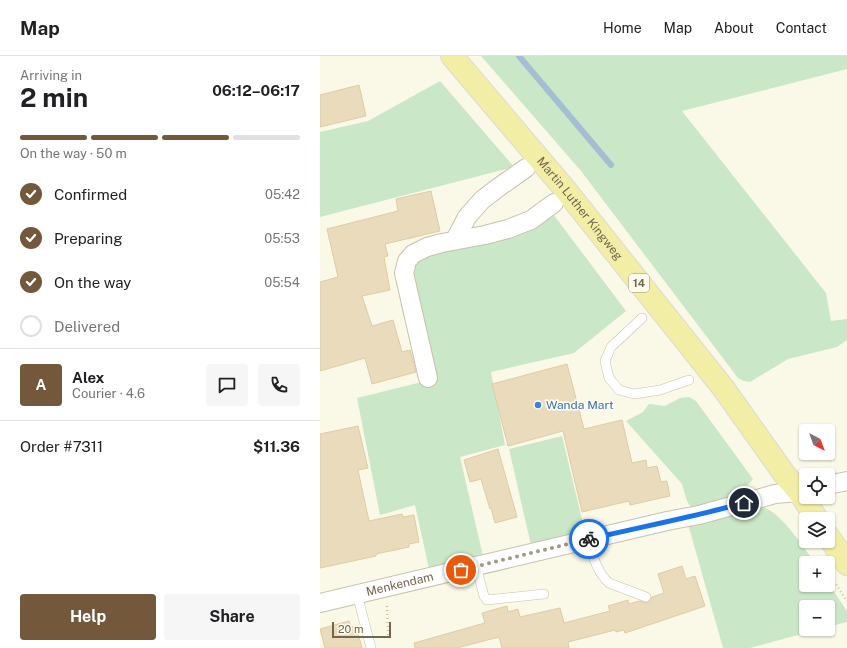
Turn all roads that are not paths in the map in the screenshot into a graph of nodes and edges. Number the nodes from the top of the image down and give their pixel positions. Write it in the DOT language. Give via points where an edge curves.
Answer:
graph roads {
  1 [pos="452,56"];
  2 [pos="526,168"];
  3 [pos="554,203"];
  4 [pos="455,240"];
  5 [pos="642,318"];
  6 [pos="428,378"];
  7 [pos="689,380"];
  8 [pos="847,481"];
  9 [pos="835,484"];
  10 [pos="799,488"];
  11 [pos="799,491"];
  12 [pos="588,540"];
  13 [pos="832,548"];
  14 [pos="476,566"];
  15 [pos="839,571"];
  16 [pos="357,594"];
  17 [pos="544,594"];
  18 [pos="646,597"];
  19 [pos="320,603"];
  20 [pos="371,648"];
  1 -- 10 [label="main road, Martin Luther Kingweg / 14" via="564,188 719,383 785,475"];
  2 -- 4 [label="street" via="482,200 467,217"];
  3 -- 4 [label="street" via="530,220 508,229"];
  4 -- 6 [label="street" via="427,247 413,254 407,261 404,273"];
  5 -- 7 [label="lane" via="611,347 605,361 609,378 619,390 634,394 660,390"];
  8 -- 9 [label="street"];
  11 -- 12 [label="street, Menkendam" via="775,494 699,515"];
  12 -- 14 [label="street, Menkendam"];
  12 -- 18 [label="lane" via="599,572 609,583"];
  13 -- 15 [label="main road"];
  14 -- 16 [label="street, Menkendam"];
  14 -- 17 [label="lane" via="487,600"];
  16 -- 19 [label="street, Menkendam"];
  16 -- 20 [label="lane"];
}
